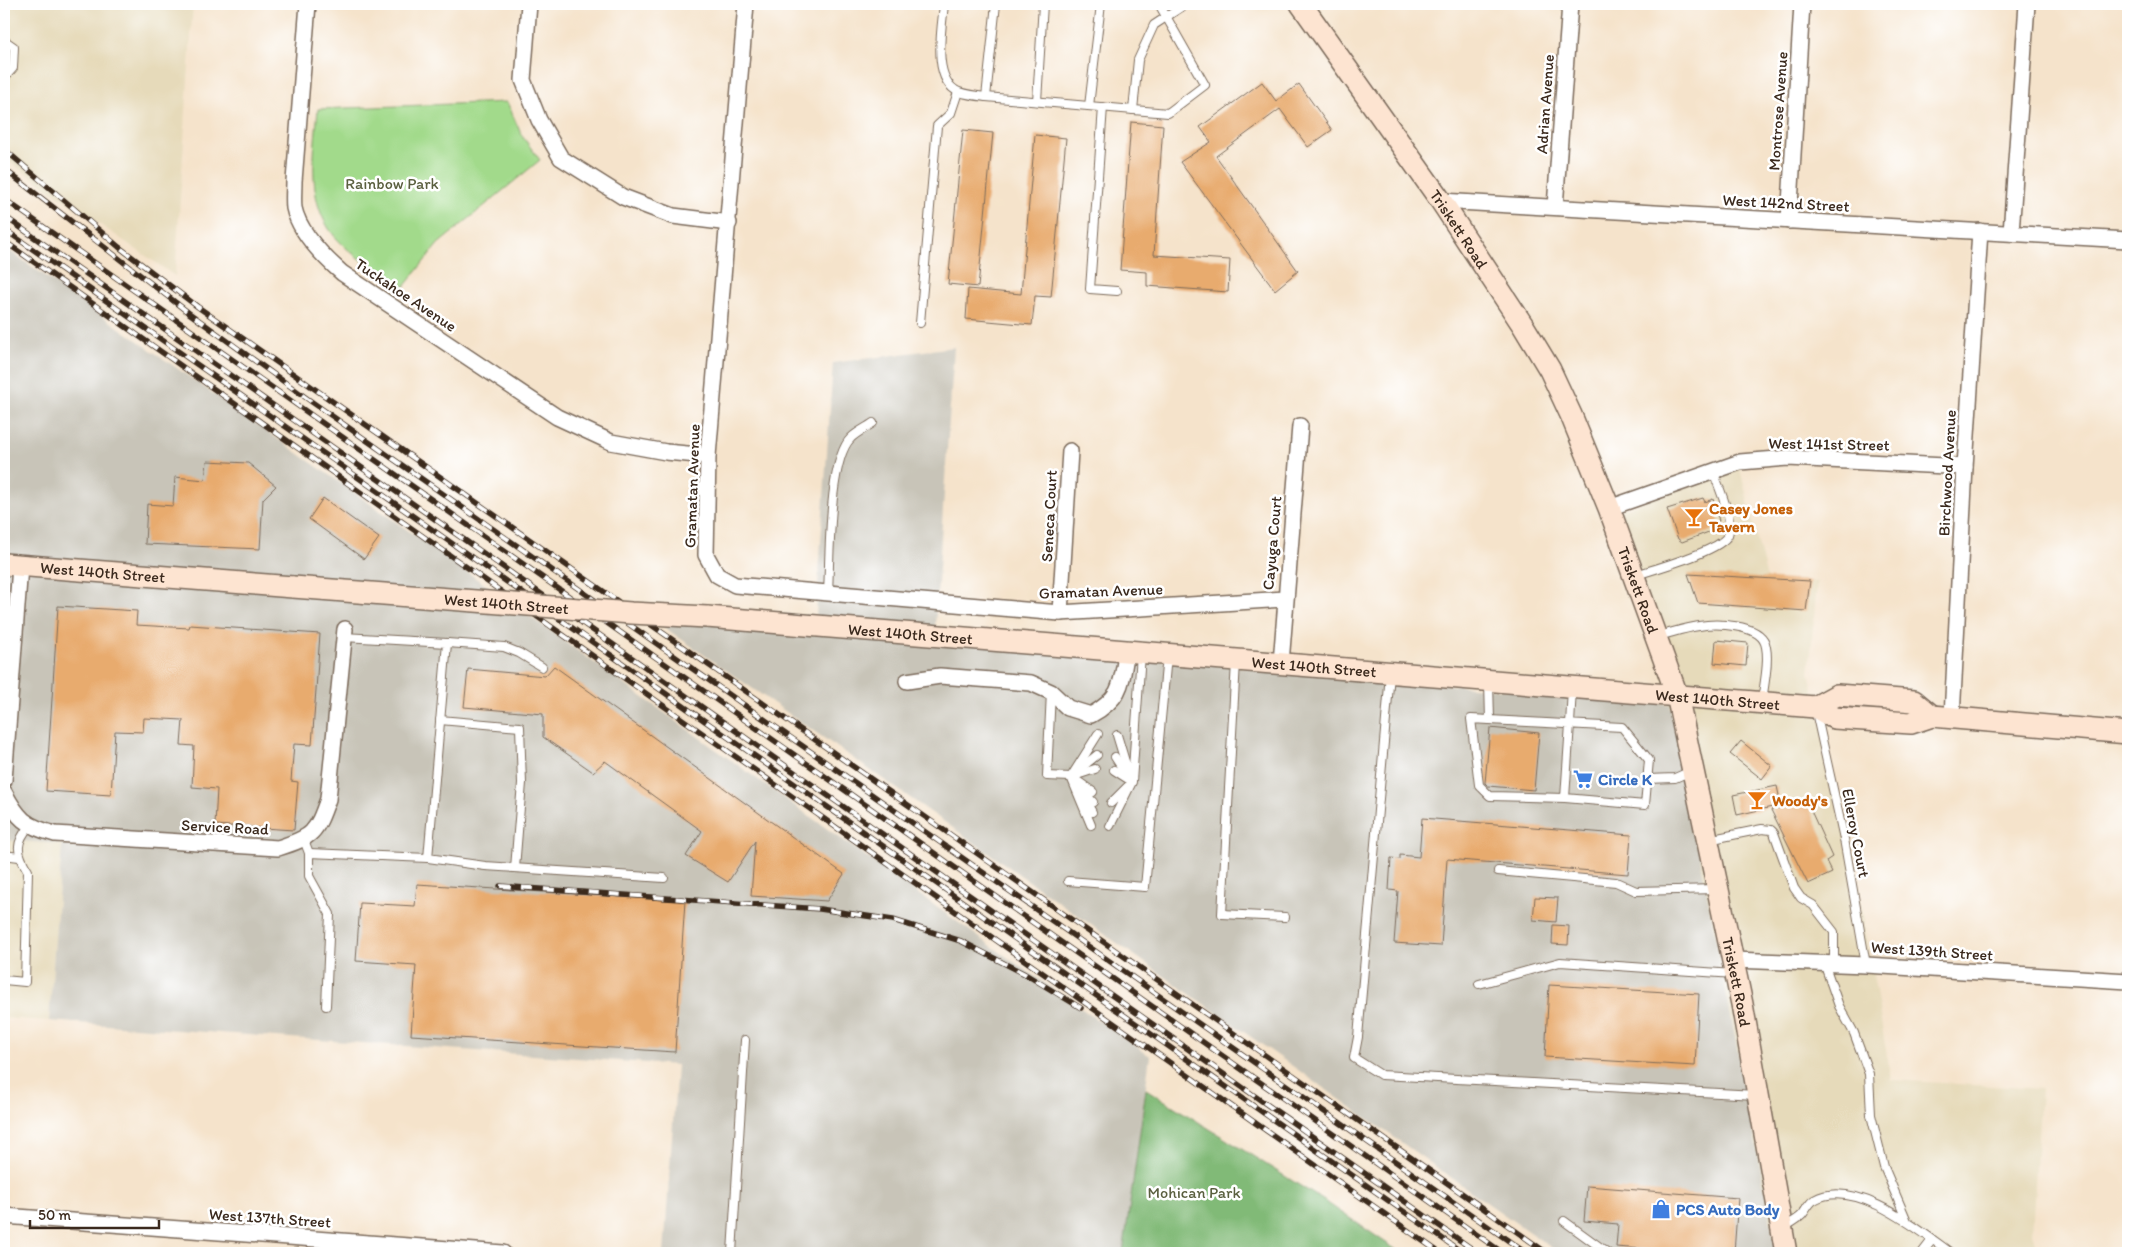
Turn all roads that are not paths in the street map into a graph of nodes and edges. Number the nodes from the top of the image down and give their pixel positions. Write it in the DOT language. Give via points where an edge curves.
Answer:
graph roads {
  1 [pos="308,4"];
  2 [pos="529,4"];
  3 [pos="746,4"];
  4 [pos="944,4"];
  5 [pos="996,4"];
  6 [pos="1043,4"];
  7 [pos="1102,4"];
  8 [pos="1159,4"];
  9 [pos="1186,4"];
  10 [pos="1570,4"];
  11 [pos="1802,4"];
  12 [pos="2027,4"];
  13 [pos="1303,5"];
  14 [pos="1167,16"];
  15 [pos="4,40"];
  16 [pos="4,78"];
  17 [pos="958,92"];
  18 [pos="986,97"];
  19 [pos="1037,101"];
  20 [pos="1090,106"];
  21 [pos="1103,107"];
  22 [pos="1133,110"];
  23 [pos="1441,201"];
  24 [pos="1555,207"];
  25 [pos="1788,221"];
  26 [pos="729,223"];
  27 [pos="1980,231"];
  28 [pos="2011,233"];
  29 [pos="2128,240"];
  30 [pos="1117,291"];
  31 [pos="920,323"];
  32 [pos="873,423"];
  33 [pos="1300,426"];
  34 [pos="1070,451"];
  35 [pos="708,456"];
  36 [pos="1965,467"];
  37 [pos="1713,471"];
  38 [pos="1609,508"];
  39 [pos="12,565"];
  40 [pos="1634,575"];
  41 [pos="828,593"];
  42 [pos="1285,599"];
  43 [pos="1060,614"];
  44 [pos="344,633"];
  45 [pos="1656,637"];
  46 [pos="447,643"];
  47 [pos="1134,651"];
  48 [pos="1167,654"];
  49 [pos="1236,660"];
  50 [pos="1281,663"];
  51 [pos="542,666"];
  52 [pos="1390,672"];
  53 [pos="1488,680"];
  54 [pos="907,681"];
  55 [pos="1572,687"];
  56 [pos="1051,692"];
  57 [pos="1677,695"];
  58 [pos="1762,703"];
  59 [pos="1815,707"];
  60 [pos="1942,717"];
  61 [pos="440,720"];
  62 [pos="1490,720"];
  63 [pos="1570,724"];
  64 [pos="2128,733"];
  65 [pos="1098,734"];
  66 [pos="1117,735"];
  67 [pos="1096,743"];
  68 [pos="1116,744"];
  69 [pos="1096,755"];
  70 [pos="1115,757"];
  71 [pos="1095,769"];
  72 [pos="1114,770"];
  73 [pos="1693,770"];
  74 [pos="1070,777"];
  75 [pos="1648,779"];
  76 [pos="4,780"];
  77 [pos="1132,782"];
  78 [pos="4,792"];
  79 [pos="1094,792"];
  80 [pos="1112,793"];
  81 [pos="1565,798"];
  82 [pos="1093,802"];
  83 [pos="1111,803"];
  84 [pos="1092,812"];
  85 [pos="1111,814"];
  86 [pos="30,825"];
  87 [pos="1091,825"];
  88 [pos="1110,826"];
  89 [pos="1707,840"];
  90 [pos="307,846"];
  91 [pos="4,855"];
  92 [pos="19,857"];
  93 [pos="428,858"];
  94 [pos="515,868"];
  95 [pos="1498,871"];
  96 [pos="664,878"];
  97 [pos="1068,881"];
  98 [pos="1718,889"];
  99 [pos="1285,917"];
  100 [pos="1829,963"];
  101 [pos="1866,964"];
  102 [pos="1734,967"];
  103 [pos="4,980"];
  104 [pos="2128,981"];
  105 [pos="1479,984"];
  106 [pos="326,1006"];
  107 [pos="745,1040"];
  108 [pos="1758,1095"];
  109 [pos="4,1216"];
  110 [pos="1564,1221"];
  111 [pos="1907,1222"];
  112 [pos="1781,1229"];
  113 [pos="1932,1240"];
  114 [pos="503,1253"];
  115 [pos="732,1253"];
  116 [pos="1608,1253"];
  117 [pos="1786,1253"];
  118 [pos="1922,1253"];
  119 [pos="1951,1253"];
  1 -- 35 [label="street, Tuckahoe Avenue" via="294,208 322,256 342,274 556,417 611,442"];
  2 -- 26 [label="street" via="524,80 539,120 561,158 623,197 673,216"];
  3 -- 26 [label="street, Gramatan Avenue"];
  4 -- 17 [label="lane" via="940,61 944,78"];
  5 -- 18 [label="lane"];
  6 -- 19 [label="lane"];
  7 -- 20 [label="lane"];
  8 -- 14 [label="lane"];
  9 -- 14 [label="lane"];
  10 -- 24 [label="street, Adrian Avenue"];
  11 -- 25 [label="street, Montrose Avenue"];
  12 -- 28 [label="street"];
  13 -- 23 [label="main road, Triskett Road"];
  14 -- 22 [label="lane" via="1154,25 1138,60"];
  14 -- 22 [label="lane" via="1205,85 1168,112"];
  15 -- 16 [label="lane" via="14,47 14,68"];
  17 -- 18 [label="lane"];
  17 -- 31 [label="lane" via="951,113 937,126"];
  18 -- 19 [label="lane"];
  19 -- 20 [label="lane"];
  20 -- 21 [label="lane"];
  21 -- 22 [label="lane"];
  21 -- 30 [label="lane" via="1090,290"];
  23 -- 24 [label="street, West 142nd Street"];
  23 -- 38 [label="main road, Triskett Road" via="1550,370"];
  24 -- 25 [label="street, West 142nd Street"];
  25 -- 27 [label="street, West 142nd Street"];
  26 -- 35 [label="street, Gramatan Avenue"];
  27 -- 28 [label="street, West 142nd Street"];
  27 -- 36 [label="street, Birchwood Avenue"];
  28 -- 29 [label="street, West 142nd Street"];
  32 -- 41 [label="lane" via="850,438 836,473"];
  33 -- 42 [label="street, Cayuga Court"];
  34 -- 43 [label="street, Seneca Court"];
  35 -- 41 [label="street, Gramatan Avenue" via="706,555 717,575 735,586"];
  36 -- 37 [label="street, West 141st Street" via="1788,458 1740,462"];
  36 -- 60 [label="street, Birchwood Avenue"];
  37 -- 38 [label="street, West 141st Street"];
  37 -- 40 [label="lane" via="1729,526 1724,541 1699,554"];
  38 -- 40 [label="main road, Triskett Road"];
  39 -- 47 [label="main road, West 140th Street, bridge"];
  39 -- 76 [label="street"];
  40 -- 45 [label="main road, Triskett Road"];
  41 -- 43 [label="street, Gramatan Avenue"];
  42 -- 43 [label="street, Gramatan Avenue"];
  42 -- 50 [label="street, Cayuga Court"];
  44 -- 46 [label="lane"];
  44 -- 90 [label="street" via="328,799"];
  45 -- 57 [label="main road, Triskett Road"];
  45 -- 58 [label="lane" via="1716,624 1754,630 1762,635 1766,645"];
  46 -- 51 [label="lane" via="504,647"];
  46 -- 61 [label="lane"];
  47 -- 48 [label="main road, West 140th Street"];
  47 -- 56 [label="street" via="1120,690 1105,707 1091,715 1068,708"];
  47 -- 77 [label="lane"];
  48 -- 49 [label="main road, West 140th Street"];
  48 -- 97 [label="lane" via="1145,887"];
  49 -- 50 [label="main road, West 140th Street"];
  49 -- 99 [label="lane" via="1222,914"];
  50 -- 52 [label="main road, West 140th Street"];
  52 -- 53 [label="main road, West 140th Street"];
  52 -- 108 [label="lane" via="1354,1058 1380,1075"];
  53 -- 55 [label="main road, West 140th Street"];
  53 -- 62 [label="lane"];
  54 -- 56 [label="street" via="940,676 994,680 1031,683"];
  55 -- 57 [label="main road, West 140th Street"];
  55 -- 63 [label="lane"];
  56 -- 74 [label="lane" via="1047,776"];
  57 -- 58 [label="main road, West 140th Street"];
  57 -- 73 [label="main road, Triskett Road"];
  58 -- 59 [label="main road, West 140th Street"];
  59 -- 60 [label="main road" via="1837,695 1866,697 1914,701"];
  59 -- 101 [label="lane, Elleroy Court" via="1844,839"];
  60 -- 64 [label="main road"];
  61 -- 93 [label="lane"];
  61 -- 94 [label="lane" via="520,727 522,784"];
  62 -- 63 [label="lane"];
  62 -- 81 [label="lane" via="1471,719 1479,785 1485,792 1490,796"];
  63 -- 75 [label="lane" via="1622,727 1649,760"];
  63 -- 81 [label="lane"];
  65 -- 74 [label="lane"];
  66 -- 77 [label="lane"];
  67 -- 74 [label="lane"];
  68 -- 77 [label="lane"];
  69 -- 74 [label="lane"];
  70 -- 77 [label="lane"];
  71 -- 74 [label="lane"];
  72 -- 77 [label="lane"];
  73 -- 75 [label="lane" via="1675,778"];
  73 -- 89 [label="main road, Triskett Road"];
  74 -- 79 [label="lane"];
  74 -- 82 [label="lane"];
  74 -- 84 [label="lane"];
  74 -- 87 [label="lane"];
  75 -- 81 [label="lane" via="1645,805"];
  77 -- 80 [label="lane"];
  77 -- 83 [label="lane"];
  77 -- 85 [label="lane"];
  77 -- 88 [label="lane"];
  78 -- 86 [label="street, Service Road" via="13,810"];
  86 -- 90 [label="street, Service Road" via="55,834 278,848"];
  86 -- 92 [label="lane" via="22,835"];
  89 -- 98 [label="main road, Triskett Road"];
  89 -- 100 [label="lane" via="1762,829 1774,833 1794,888 1834,932"];
  90 -- 93 [label="lane"];
  90 -- 106 [label="lane" via="309,876 330,914"];
  91 -- 92 [label="lane"];
  92 -- 103 [label="lane" via="28,871 25,982"];
  93 -- 94 [label="lane"];
  94 -- 96 [label="lane"];
  95 -- 98 [label="lane" via="1616,882 1636,891"];
  98 -- 102 [label="main road, Triskett Road"];
  100 -- 101 [label="street, West 139th Street"];
  100 -- 102 [label="street, West 139th Street"];
  100 -- 111 [label="lane" via="1839,1006 1854,1033 1869,1074 1871,1115 1882,1159"];
  101 -- 104 [label="street, West 139th Street"];
  102 -- 105 [label="lane" via="1560,962"];
  102 -- 108 [label="main road, Triskett Road"];
  107 -- 115 [label="lane"];
  108 -- 112 [label="main road, Triskett Road"];
  109 -- 114 [label="street, West 137th Street"];
  110 -- 116 [label="lane"];
  111 -- 112 [label="lane" via="1856,1196 1829,1194 1813,1201 1800,1216"];
  111 -- 113 [label="lane"];
  112 -- 117 [label="main road, Triskett Road"];
  113 -- 118 [label="lane"];
  113 -- 119 [label="lane"];
}
